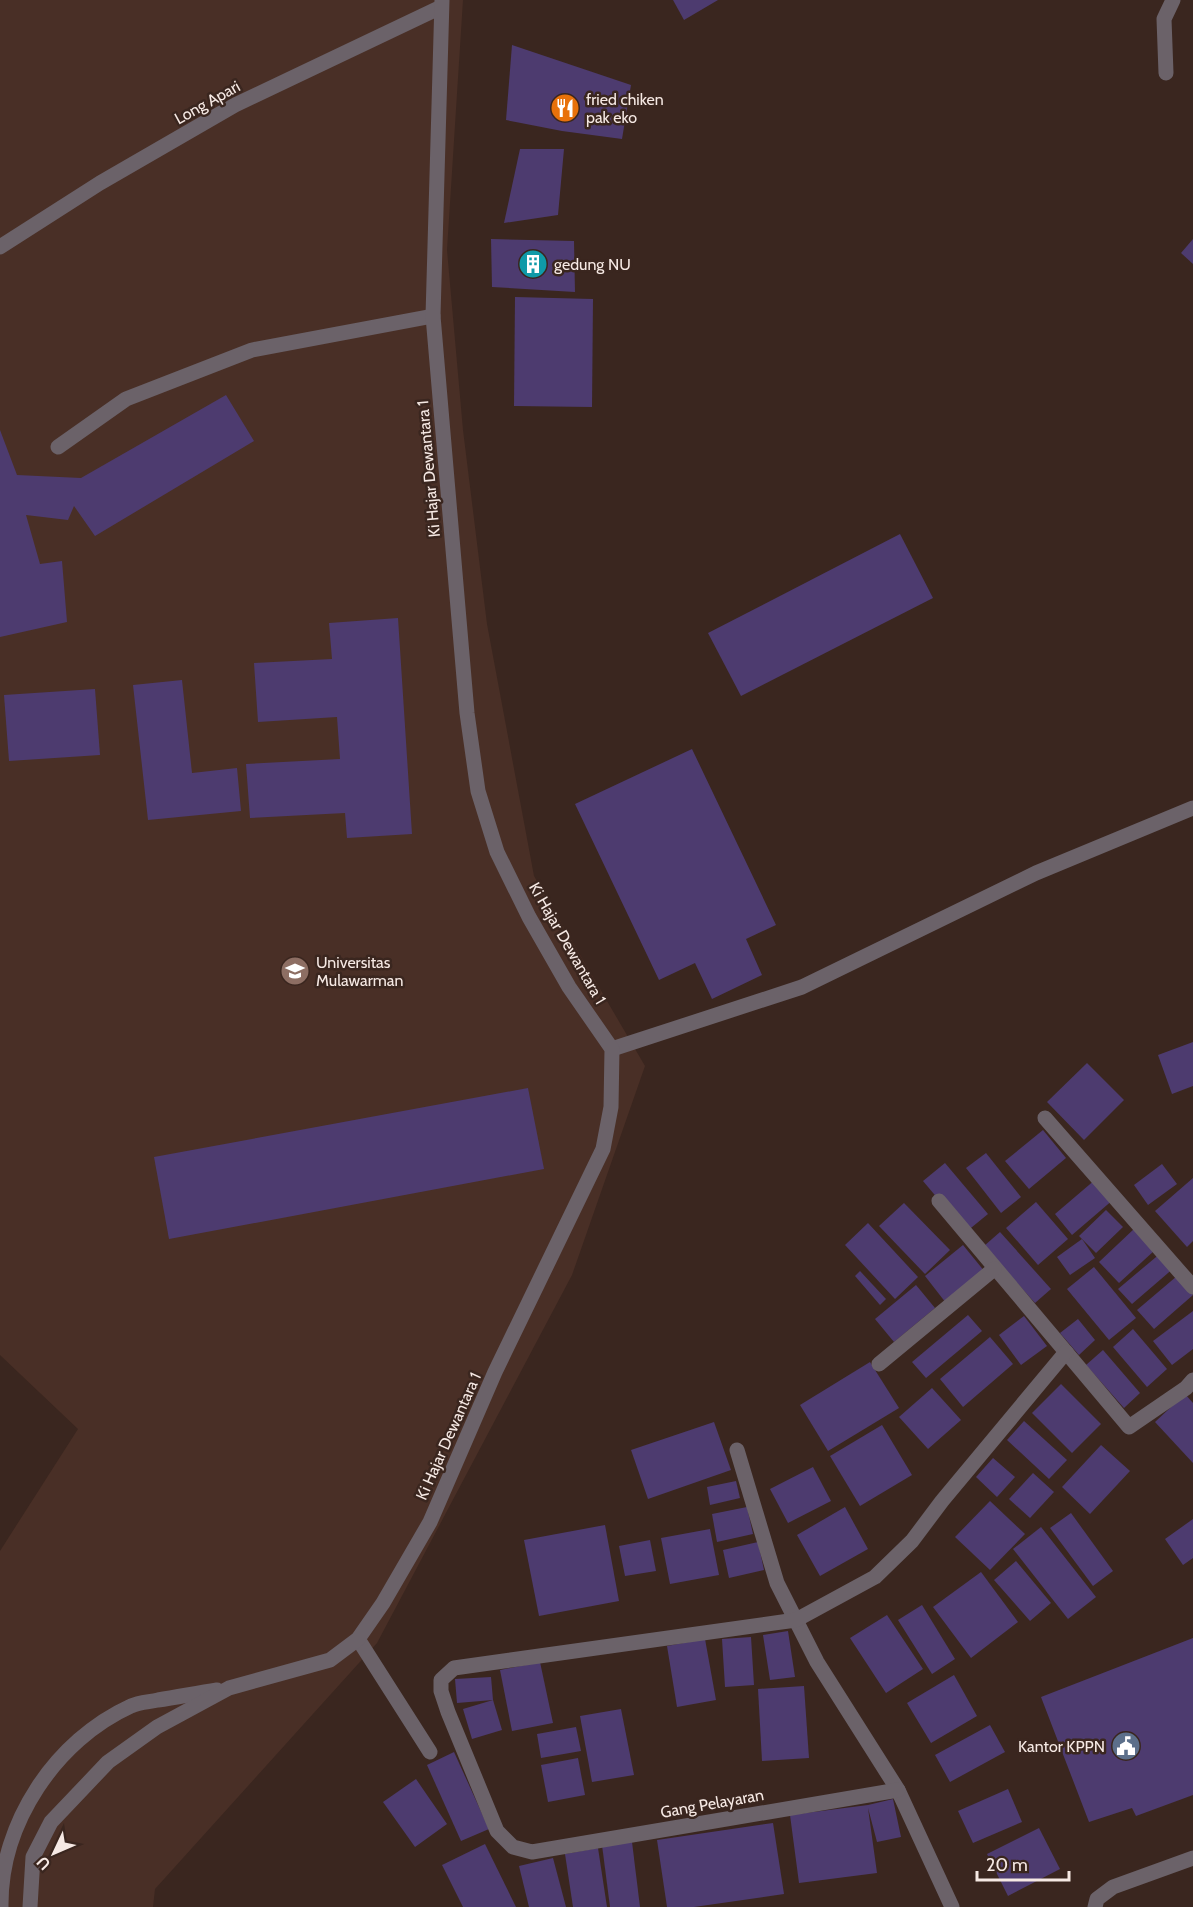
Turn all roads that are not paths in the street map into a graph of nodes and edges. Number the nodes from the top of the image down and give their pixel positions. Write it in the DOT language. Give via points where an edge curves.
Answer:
graph roads {
  1 [pos="1173,0"];
  2 [pos="442,4"];
  3 [pos="1166,73"];
  4 [pos="0,247"];
  5 [pos="433,316"];
  6 [pos="58,447"];
  7 [pos="1193,808"];
  8 [pos="612,1049"];
  9 [pos="1044,1118"];
  10 [pos="939,1201"];
  11 [pos="994,1269"];
  12 [pos="1193,1287"];
  13 [pos="1066,1352"];
  14 [pos="879,1364"];
  15 [pos="1193,1380"];
  16 [pos="737,1450"];
  17 [pos="796,1620"];
  18 [pos="357,1639"];
  19 [pos="229,1688"];
  20 [pos="430,1752"];
  21 [pos="898,1790"];
  22 [pos="7,1853"];
  23 [pos="33,1857"];
  24 [pos="1193,1858"];
  25 [pos="1,1907"];
  26 [pos="30,1907"];
  27 [pos="952,1907"];
  28 [pos="1095,1907"];
  1 -- 3 [label="street" via="1164,18"];
  2 -- 4 [label="street, Long Apari" via="236,105 100,183"];
  2 -- 5 [label="street, Ki Hajar Dewantara 1"];
  5 -- 6 [label="street" via="252,350 126,399"];
  5 -- 8 [label="street, Ki Hajar Dewantara 1" via="478,791 497,852 529,917 569,987"];
  7 -- 8 [label="street" via="1036,873 802,987"];
  8 -- 18 [label="street, Ki Hajar Dewantara 1" via="611,1107 603,1149 495,1372 430,1521 383,1603"];
  9 -- 12 [label="street"];
  10 -- 11 [label="street"];
  11 -- 13 [label="street"];
  11 -- 14 [label="street"];
  13 -- 15 [label="street" via="1129,1427"];
  13 -- 17 [label="street" via="912,1540 875,1577"];
  16 -- 17 [label="street" via="777,1583"];
  17 -- 21 [label="street"];
  17 -- 21 [label="street, Gang Pelayaran" via="454,1668 441,1680 441,1691 497,1831 513,1847 532,1852"];
  18 -- 19 [label="street, Ki Hajar Dewantara 1" via="330,1660"];
  18 -- 20 [label="street"];
  19 -- 22 [label="street" via="133,1704 97,1725 62,1756 34,1792 22,1811"];
  19 -- 23 [label="street, Ki Hajar Dewantara 1" via="158,1727 108,1762 51,1822"];
  21 -- 27 [label="street"];
  22 -- 23 [label="street"];
  22 -- 25 [label="street"];
  23 -- 26 [label="street, Ki Hajar Dewantara 1"];
  24 -- 28 [label="street" via="1113,1887 1097,1899"];
}
